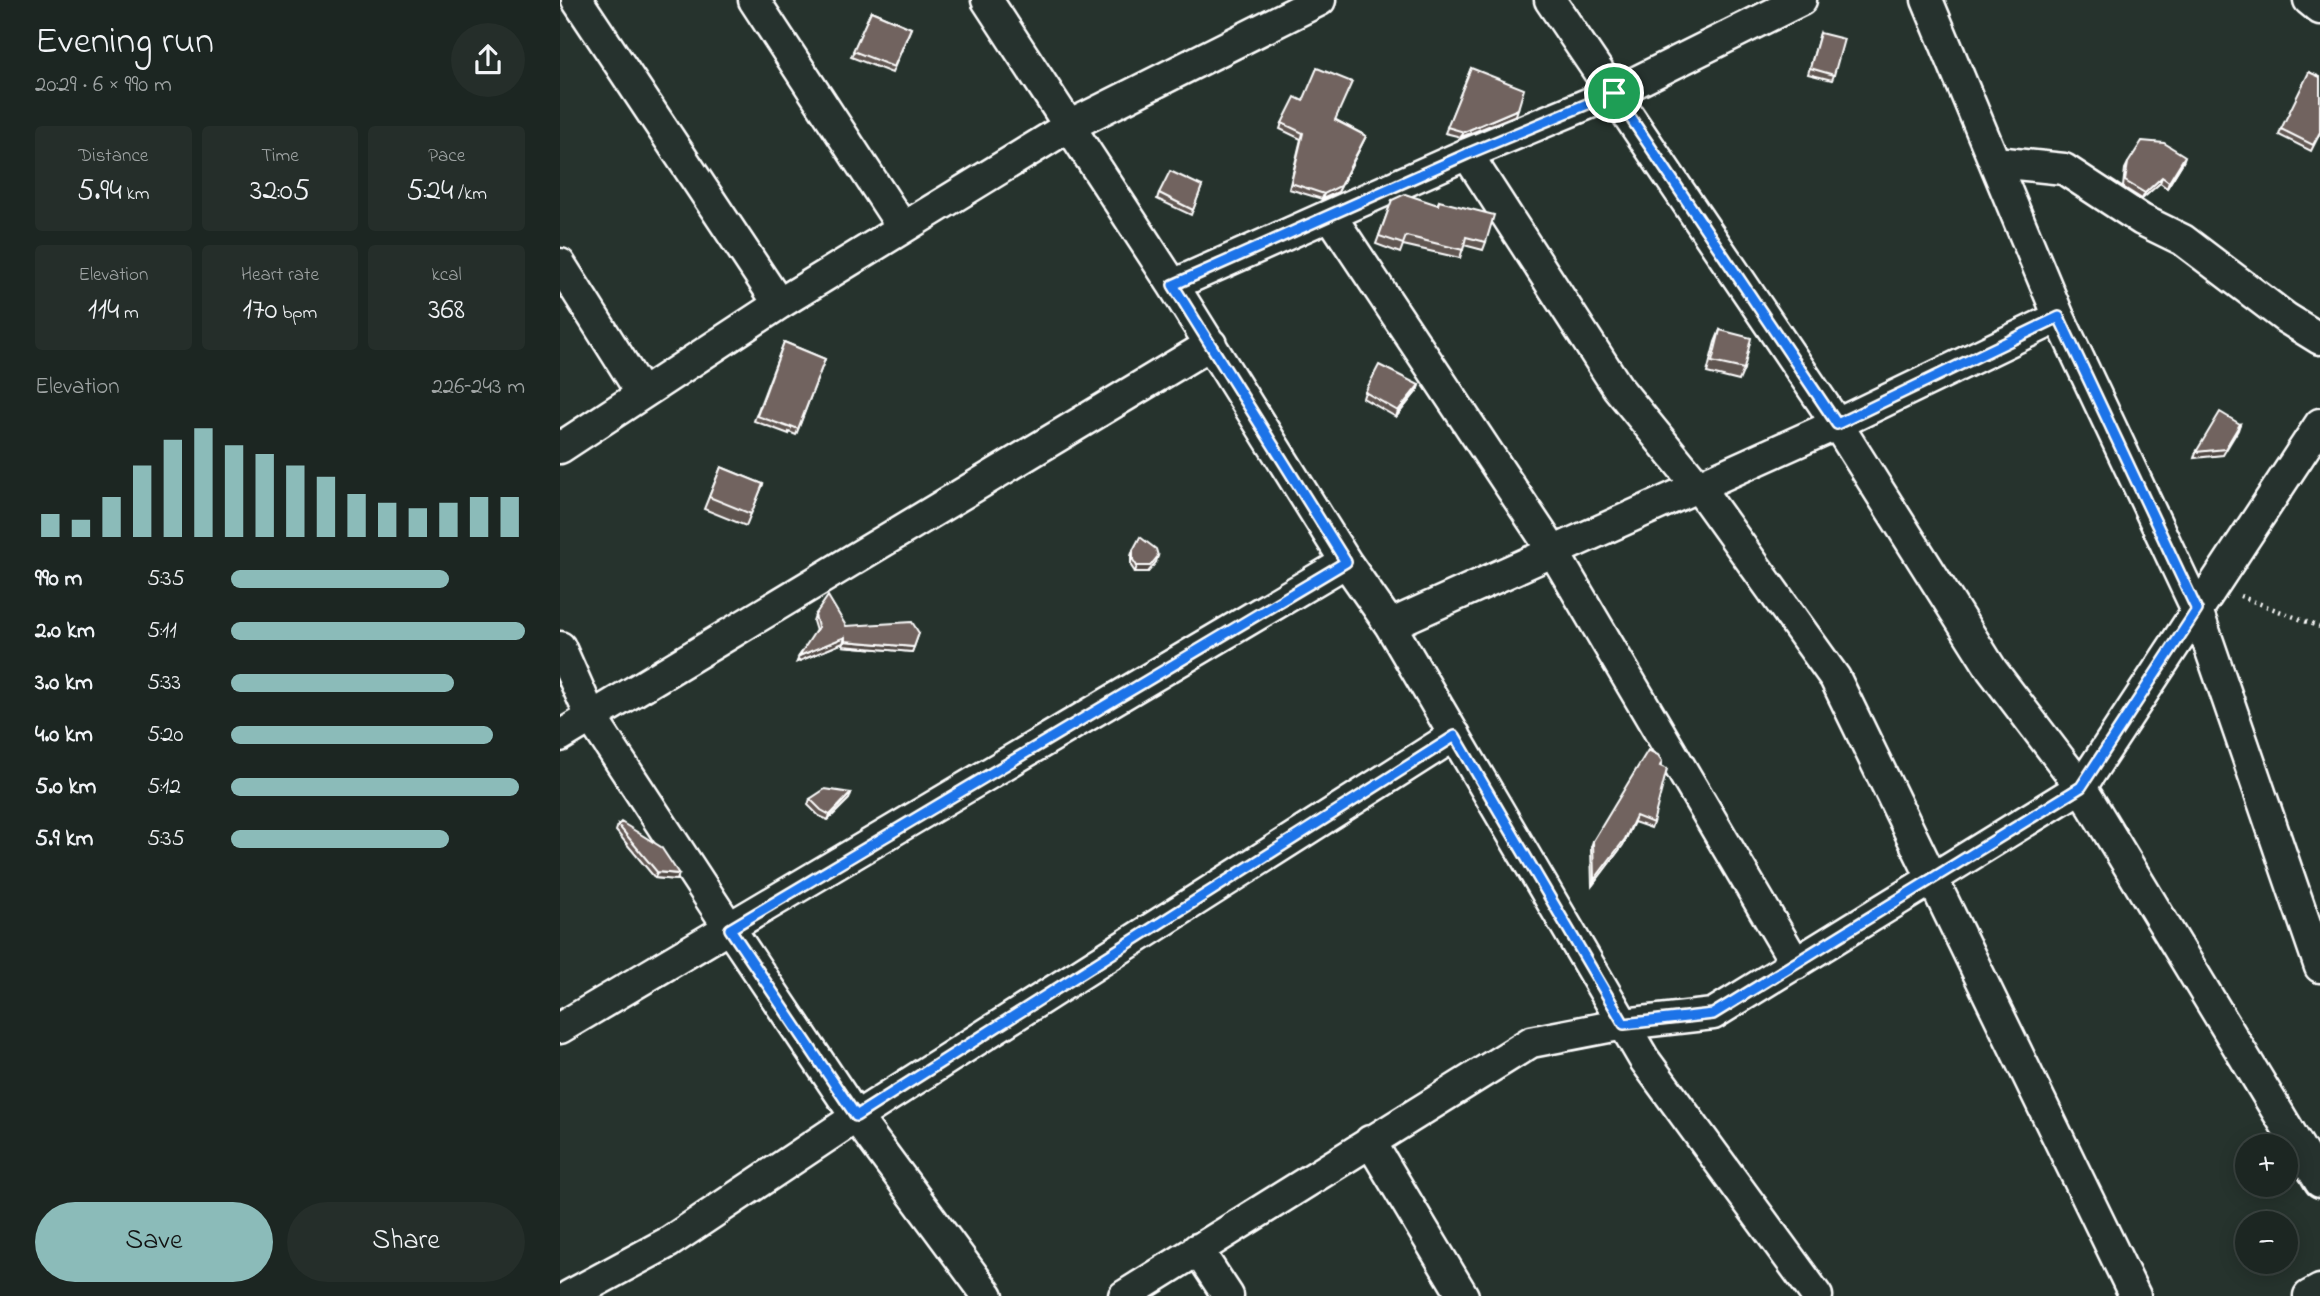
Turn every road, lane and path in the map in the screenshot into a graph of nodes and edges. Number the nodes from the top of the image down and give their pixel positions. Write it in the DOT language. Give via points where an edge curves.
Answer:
graph roads {
  1 [pos="754,0"];
  2 [pos="987,0"];
  3 [pos="1320,0"];
  4 [pos="1550,0"];
  5 [pos="1801,0"];
  6 [pos="1927,0"];
  7 [pos="2309,0"];
  8 [pos="578,8"];
  9 [pos="2320,9"];
  10 [pos="1614,93"];
  11 [pos="1071,125"];
  12 [pos="1467,154"];
  13 [pos="1996,162"];
  14 [pos="1330,215"];
  15 [pos="903,228"];
  16 [pos="560,264"];
  17 [pos="1173,285"];
  18 [pos="779,304"];
  19 [pos="2059,317"];
  20 [pos="2320,340"];
  21 [pos="1211,344"];
  22 [pos="642,394"];
  23 [pos="1837,424"];
  24 [pos="2320,424"];
  25 [pos="560,448"];
  26 [pos="1697,485"];
  27 [pos="1553,551"];
  28 [pos="1346,562"];
  29 [pos="2213,585"];
  30 [pos="2197,610"];
  31 [pos="1390,625"];
  32 [pos="2320,626"];
  33 [pos="560,647"];
  34 [pos="591,717"];
  35 [pos="560,736"];
  36 [pos="1455,736"];
  37 [pos="2081,787"];
  38 [pos="1933,878"];
  39 [pos="730,929"];
  40 [pos="1796,964"];
  41 [pos="2320,967"];
  42 [pos="1624,1024"];
  43 [pos="560,1028"];
  44 [pos="856,1116"];
  45 [pos="1370,1141"];
  46 [pos="2320,1182"];
  47 [pos="1197,1249"];
  48 [pos="2320,1290"];
  49 [pos="569,1296"];
  50 [pos="988,1296"];
  51 [pos="1124,1296"];
  52 [pos="1228,1296"];
  53 [pos="1463,1296"];
  54 [pos="1817,1296"];
  55 [pos="2135,1296"];
  56 [pos="2309,1296"];
  1 -- 15 [label="street"];
  2 -- 11 [label="street"];
  3 -- 11 [label="street"];
  4 -- 10 [label="street"];
  5 -- 10 [label="street"];
  6 -- 13 [label="street"];
  7 -- 9 [label="street"];
  8 -- 18 [label="street"];
  10 -- 12 [label="street"];
  10 -- 23 [label="street"];
  11 -- 15 [label="street"];
  11 -- 17 [label="street"];
  12 -- 14 [label="street"];
  12 -- 26 [label="street" via="1618,388"];
  13 -- 19 [label="street"];
  13 -- 20 [label="street" via="2064,169 2142,220 2183,240"];
  14 -- 17 [label="street"];
  14 -- 27 [label="street"];
  15 -- 18 [label="street"];
  16 -- 22 [label="street"];
  17 -- 21 [label="street"];
  18 -- 22 [label="street"];
  19 -- 23 [label="street"];
  19 -- 30 [label="street"];
  21 -- 28 [label="street"];
  21 -- 34 [label="street"];
  22 -- 25 [label="street"];
  23 -- 26 [label="street"];
  23 -- 37 [label="street" via="1992,670"];
  24 -- 29 [label="street"];
  26 -- 27 [label="street"];
  26 -- 38 [label="street" via="1835,678"];
  27 -- 31 [label="street"];
  27 -- 40 [label="street"];
  28 -- 31 [label="street"];
  28 -- 39 [label="street"];
  29 -- 30 [label="street"];
  29 -- 32 [label="path"];
  30 -- 37 [label="street"];
  30 -- 41 [label="street"];
  31 -- 36 [label="street"];
  33 -- 34 [label="street"];
  34 -- 35 [label="street"];
  34 -- 39 [label="street"];
  36 -- 42 [label="street"];
  36 -- 44 [label="street"];
  37 -- 38 [label="street"];
  37 -- 46 [label="street"];
  38 -- 40 [label="street"];
  38 -- 55 [label="street"];
  39 -- 43 [label="street"];
  39 -- 44 [label="street"];
  40 -- 42 [label="street" via="1713,1014"];
  42 -- 45 [label="street" via="1531,1042"];
  42 -- 54 [label="street" via="1644,1059"];
  44 -- 49 [label="street" via="669,1242"];
  44 -- 50 [label="street"];
  45 -- 47 [label="street"];
  45 -- 53 [label="street"];
  47 -- 51 [label="street"];
  47 -- 52 [label="street"];
  48 -- 56 [label="street"];
}
